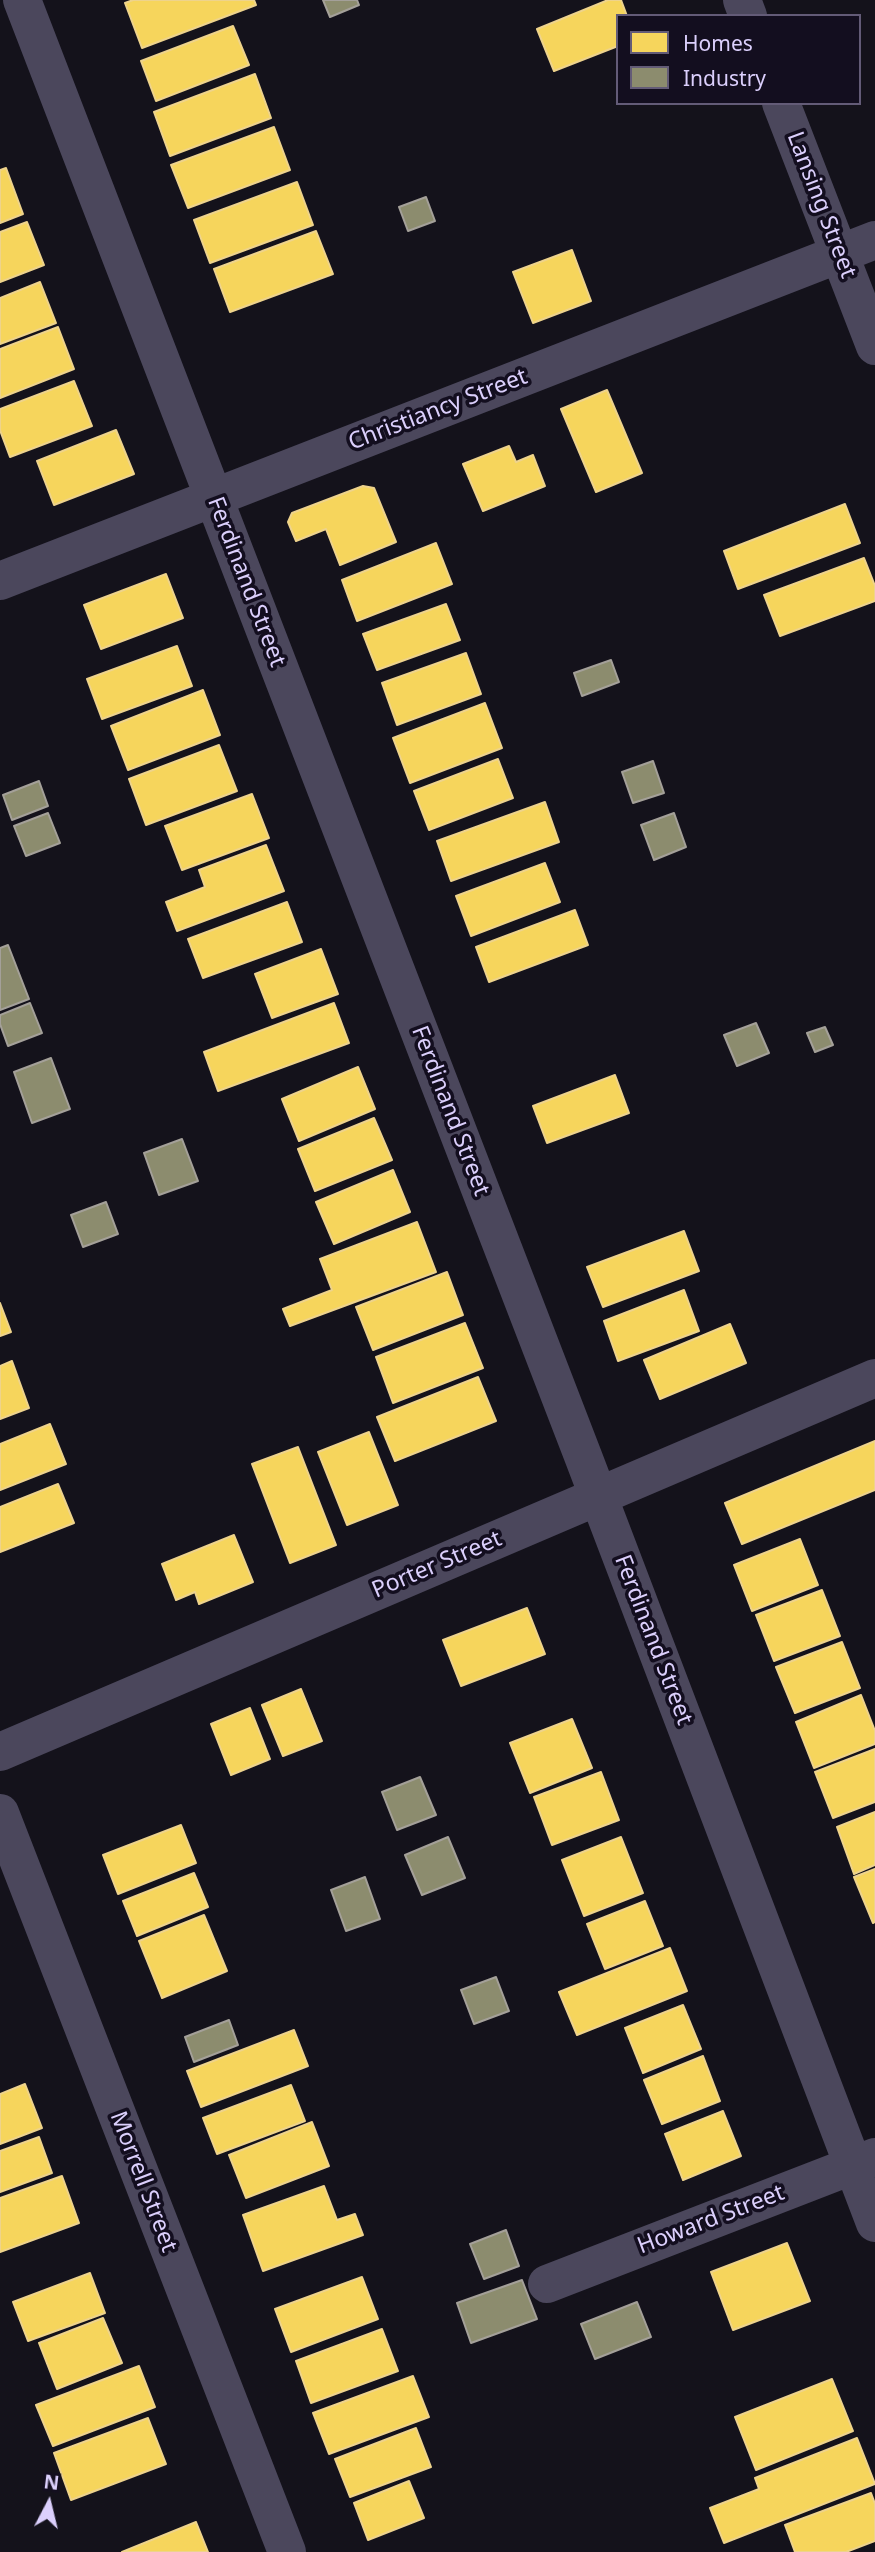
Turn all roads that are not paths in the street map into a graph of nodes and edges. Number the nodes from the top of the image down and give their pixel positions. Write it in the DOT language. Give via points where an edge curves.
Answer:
graph roads {
  1 [pos="22,0"];
  2 [pos="782,105"];
  3 [pos="875,240"];
  4 [pos="839,254"];
  5 [pos="875,346"];
  6 [pos="214,498"];
  7 [pos="0,580"];
  8 [pos="875,1378"];
  9 [pos="598,1496"];
  10 [pos="0,1752"];
  11 [pos="0,1813"];
  12 [pos="864,2161"];
  13 [pos="875,2222"];
  14 [pos="547,2284"];
  15 [pos="287,2552"];
  1 -- 6 [label="street, Ferdinand Street"];
  2 -- 4 [label="street, Lansing Street"];
  3 -- 4 [label="street, Christiancy Street"];
  4 -- 5 [label="street, Lansing Street"];
  4 -- 6 [label="street, Christiancy Street"];
  6 -- 7 [label="street, Christiancy Street"];
  6 -- 9 [label="street, Ferdinand Street"];
  8 -- 9 [label="street, Porter Street"];
  9 -- 10 [label="street, Porter Street"];
  9 -- 12 [label="street, Ferdinand Street"];
  11 -- 15 [label="street, Morrell Street"];
  12 -- 13 [label="street, Ferdinand Street"];
  12 -- 14 [label="street, Howard Street"];
}
